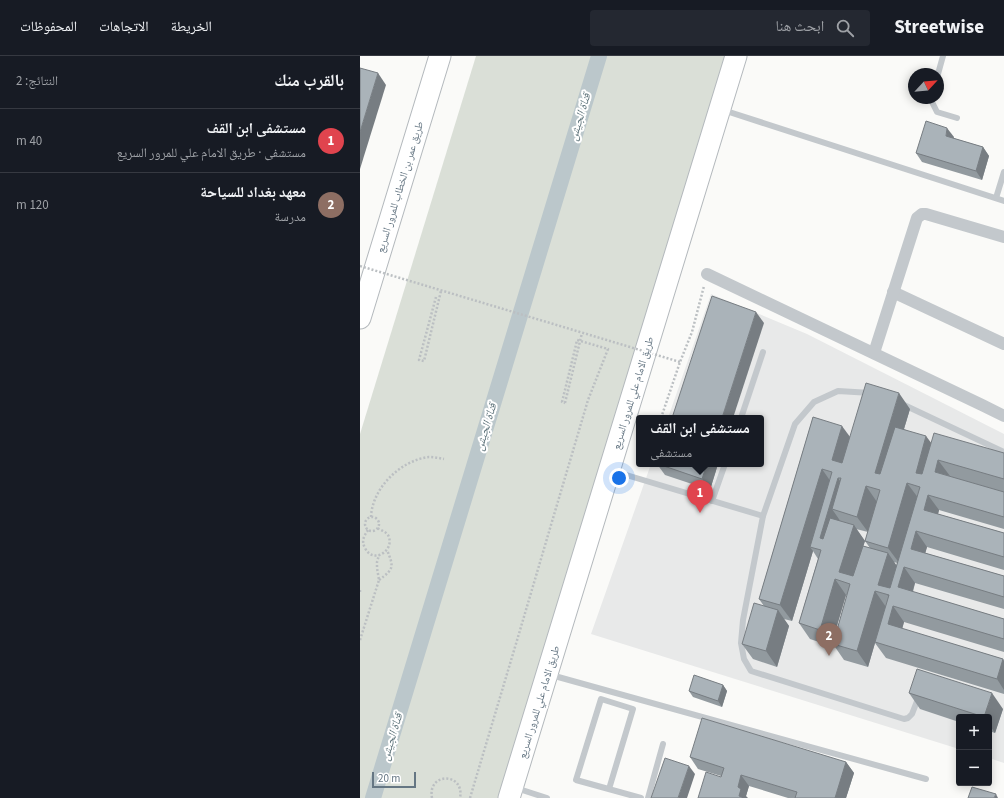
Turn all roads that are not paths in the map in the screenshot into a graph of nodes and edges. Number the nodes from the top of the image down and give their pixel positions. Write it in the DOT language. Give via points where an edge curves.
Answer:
graph roads {
  1 [pos="440,56"];
  2 [pos="736,56"];
  3 [pos="943,56"];
  4 [pos="940,68"];
  5 [pos="933,104"];
  6 [pos="719,109"];
  7 [pos="958,118"];
  8 [pos="1004,172"];
  9 [pos="996,198"];
  10 [pos="1004,200"];
  11 [pos="1004,237"];
  12 [pos="707,274"];
  13 [pos="893,292"];
  14 [pos="360,318"];
  15 [pos="1004,344"];
  16 [pos="763,352"];
  17 [pos="874,353"];
  18 [pos="875,394"];
  19 [pos="897,401"];
  20 [pos="742,415"];
  21 [pos="1004,416"];
  22 [pos="1004,452"];
  23 [pos="724,467"];
  24 [pos="610,470"];
  25 [pos="712,501"];
  26 [pos="763,516"];
  27 [pos="547,674"];
  28 [pos="922,689"];
  29 [pos="664,744"];
  30 [pos="926,779"];
  31 [pos="609,789"];
  32 [pos="511,793"];
  33 [pos="547,798"];
  34 [pos="641,798"];
  35 [pos="648,798"];
  1 -- 14 [label="highway, طريق عمر بن الخطاب للمرور السريع"];
  2 -- 6 [label="highway, طريق الامام علي للمرور السريع"];
  3 -- 4 [label="lane"];
  5 -- 7 [label="lane" via="937,112"];
  6 -- 9 [label="lane"];
  6 -- 24 [label="highway, طريق الامام علي للمرور السريع"];
  8 -- 9 [label="lane"];
  9 -- 10 [label="lane"];
  11 -- 13 [label="street" via="922,214 917,218"];
  12 -- 17 [label="street"];
  13 -- 15 [label="street"];
  13 -- 17 [label="street"];
  16 -- 20 [label="lane"];
  17 -- 21 [label="street"];
  18 -- 26 [label="lane" via="838,391 814,402 795,424"];
  19 -- 22 [label="lane"];
  23 -- 25 [label="lane"];
  24 -- 25 [label="lane"];
  24 -- 27 [label="highway, طريق الامام علي للمرور السريع"];
  25 -- 26 [label="lane"];
  26 -- 28 [label="lane" via="741,643 744,659 751,671 904,719 912,714"];
  27 -- 30 [label="lane"];
  27 -- 32 [label="highway, طريق الامام علي للمرور السريع"];
  29 -- 35 [label="lane"];
  31 -- 31 [label="lane" via="576,780 601,699 633,709"];
  31 -- 34 [label="lane"];
  32 -- 33 [label="lane"];
}
